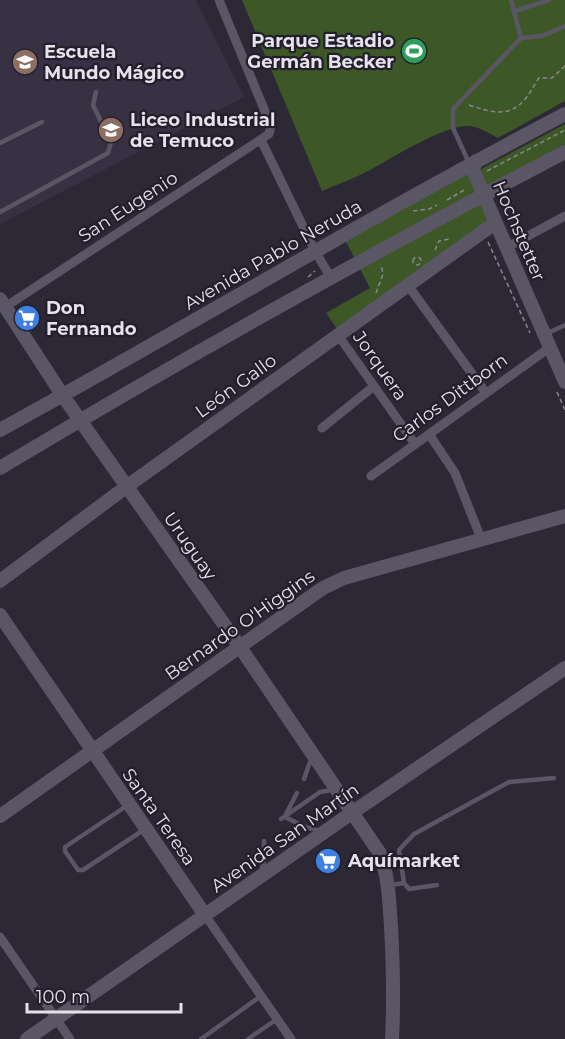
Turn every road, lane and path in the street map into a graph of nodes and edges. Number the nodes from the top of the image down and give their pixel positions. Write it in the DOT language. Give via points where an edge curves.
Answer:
graph roads {
  1 [pos="219,0"];
  2 [pos="511,0"];
  3 [pos="549,0"];
  4 [pos="515,11"];
  5 [pos="565,26"];
  6 [pos="521,38"];
  7 [pos="565,66"];
  8 [pos="96,92"];
  9 [pos="460,101"];
  10 [pos="565,114"];
  11 [pos="42,122"];
  12 [pos="565,130"];
  13 [pos="265,137"];
  14 [pos="0,143"];
  15 [pos="565,152"];
  16 [pos="474,167"];
  17 [pos="484,195"];
  18 [pos="0,212"];
  19 [pos="565,216"];
  20 [pos="495,223"];
  21 [pos="483,231"];
  22 [pos="506,248"];
  23 [pos="315,251"];
  24 [pos="380,252"];
  25 [pos="331,278"];
  26 [pos="407,284"];
  27 [pos="374,296"];
  28 [pos="2,303"];
  29 [pos="565,325"];
  30 [pos="338,335"];
  31 [pos="541,339"];
  32 [pos="374,386"];
  33 [pos="561,387"];
  34 [pos="486,393"];
  35 [pos="63,396"];
  36 [pos="565,410"];
  37 [pos="81,419"];
  38 [pos="322,428"];
  39 [pos="0,430"];
  40 [pos="429,434"];
  41 [pos="415,444"];
  42 [pos="0,468"];
  43 [pos="371,476"];
  44 [pos="126,487"];
  45 [pos="565,516"];
  46 [pos="482,541"];
  47 [pos="0,580"];
  48 [pos="0,615"];
  49 [pos="240,647"];
  50 [pos="565,668"];
  51 [pos="92,751"];
  52 [pos="313,753"];
  53 [pos="554,778"];
  54 [pos="304,779"];
  55 [pos="297,793"];
  56 [pos="340,793"];
  57 [pos="129,805"];
  58 [pos="353,812"];
  59 [pos="0,816"];
  60 [pos="283,818"];
  61 [pos="145,829"];
  62 [pos="325,832"];
  63 [pos="264,841"];
  64 [pos="259,877"];
  65 [pos="404,883"];
  66 [pos="388,885"];
  67 [pos="437,885"];
  68 [pos="205,915"];
  69 [pos="0,936"];
  70 [pos="261,996"];
  71 [pos="57,1018"];
  72 [pos="277,1019"];
  73 [pos="34,1037"];
  74 [pos="70,1039"];
  75 [pos="201,1039"];
  76 [pos="248,1039"];
  77 [pos="291,1039"];
  78 [pos="392,1039"];
  1 -- 13 [label="street" via="271,126"];
  2 -- 4 [label="lane"];
  3 -- 4 [label="lane"];
  4 -- 6 [label="lane"];
  5 -- 6 [label="lane" via="542,36"];
  6 -- 9 [label="lane"];
  7 -- 9 [label="path" via="552,78 539,78 514,110 495,112"];
  8 -- 18 [label="lane" via="93,105 111,142 108,153"];
  9 -- 16 [label="lane" via="453,109 453,129"];
  10 -- 16 [label="main road, Avenida Pablo Neruda"];
  11 -- 14 [label="lane"];
  12 -- 16 [label="path"];
  13 -- 23 [label="street"];
  13 -- 28 [label="street, San Eugenio"];
  15 -- 17 [label="main road"];
  16 -- 17 [label="main road, Hochstetter"];
  16 -- 23 [label="main road, Avenida Pablo Neruda"];
  17 -- 20 [label="main road, Hochstetter"];
  17 -- 24 [label="main road"];
  19 -- 22 [label="street"];
  20 -- 21 [label="main road, León Gallo"];
  20 -- 22 [label="main road, Hochstetter"];
  21 -- 26 [label="main road, León Gallo"];
  21 -- 31 [label="path"];
  22 -- 31 [label="main road, Hochstetter"];
  23 -- 25 [label="street"];
  23 -- 35 [label="main road, Avenida Pablo Neruda"];
  24 -- 25 [label="main road"];
  24 -- 27 [label="path" via="383,274"];
  25 -- 37 [label="main road"];
  26 -- 30 [label="main road, León Gallo"];
  26 -- 34 [label="street"];
  28 -- 35 [label="main road, Uruguay"];
  29 -- 31 [label="lane"];
  30 -- 32 [label="street, Jorquera"];
  30 -- 44 [label="main road, León Gallo"];
  31 -- 33 [label="main road, Hochstetter"];
  31 -- 34 [label="street, Carlos Dittborn"];
  32 -- 38 [label="street"];
  32 -- 41 [label="street, Jorquera"];
  33 -- 36 [label="path"];
  34 -- 40 [label="street, Carlos Dittborn"];
  35 -- 37 [label="main road, Uruguay"];
  35 -- 39 [label="main road, Avenida Pablo Neruda"];
  37 -- 42 [label="main road"];
  37 -- 44 [label="main road, Uruguay"];
  40 -- 41 [label="street, Carlos Dittborn"];
  40 -- 46 [label="street" via="455,473"];
  41 -- 43 [label="street, Carlos Dittborn"];
  44 -- 47 [label="main road, León Gallo"];
  44 -- 49 [label="main road, Uruguay"];
  45 -- 46 [label="main road, Bernardo O'Higgins"];
  46 -- 49 [label="main road, Bernardo O'Higgins" via="344,578 312,595"];
  48 -- 51 [label="main road, Santa Teresa"];
  49 -- 51 [label="main road, Bernardo O'Higgins"];
  49 -- 52 [label="main road, Uruguay"];
  50 -- 58 [label="main road, Avenida San Martín"];
  51 -- 57 [label="main road, Santa Teresa"];
  51 -- 59 [label="main road, Bernardo O'Higgins"];
  52 -- 54 [label="lane"];
  52 -- 56 [label="main road, Uruguay"];
  53 -- 65 [label="lane" via="509,782 414,834 399,850"];
  55 -- 60 [label="lane"];
  56 -- 58 [label="main road, Uruguay"];
  56 -- 60 [label="lane" via="320,792"];
  57 -- 61 [label="main road, Santa Teresa"];
  57 -- 61 [label="lane" via="65,851 80,871"];
  58 -- 62 [label="main road, Avenida San Martín"];
  58 -- 66 [label="main road, Uruguay" via="379,852"];
  60 -- 62 [label="lane"];
  61 -- 68 [label="main road, Santa Teresa"];
  62 -- 64 [label="main road, Avenida San Martín"];
  63 -- 64 [label="lane"];
  64 -- 68 [label="main road, Avenida San Martín"];
  65 -- 66 [label="lane"];
  65 -- 67 [label="lane" via="409,889"];
  66 -- 78 [label="main road, Uruguay"];
  68 -- 70 [label="street, Santa Teresa"];
  68 -- 71 [label="main road, Avenida San Martín"];
  69 -- 71 [label="street"];
  70 -- 72 [label="street, Santa Teresa"];
  70 -- 75 [label="lane"];
  71 -- 73 [label="main road, Avenida San Martín"];
  71 -- 74 [label="street"];
  72 -- 76 [label="lane"];
  72 -- 77 [label="street, Santa Teresa"];
}
